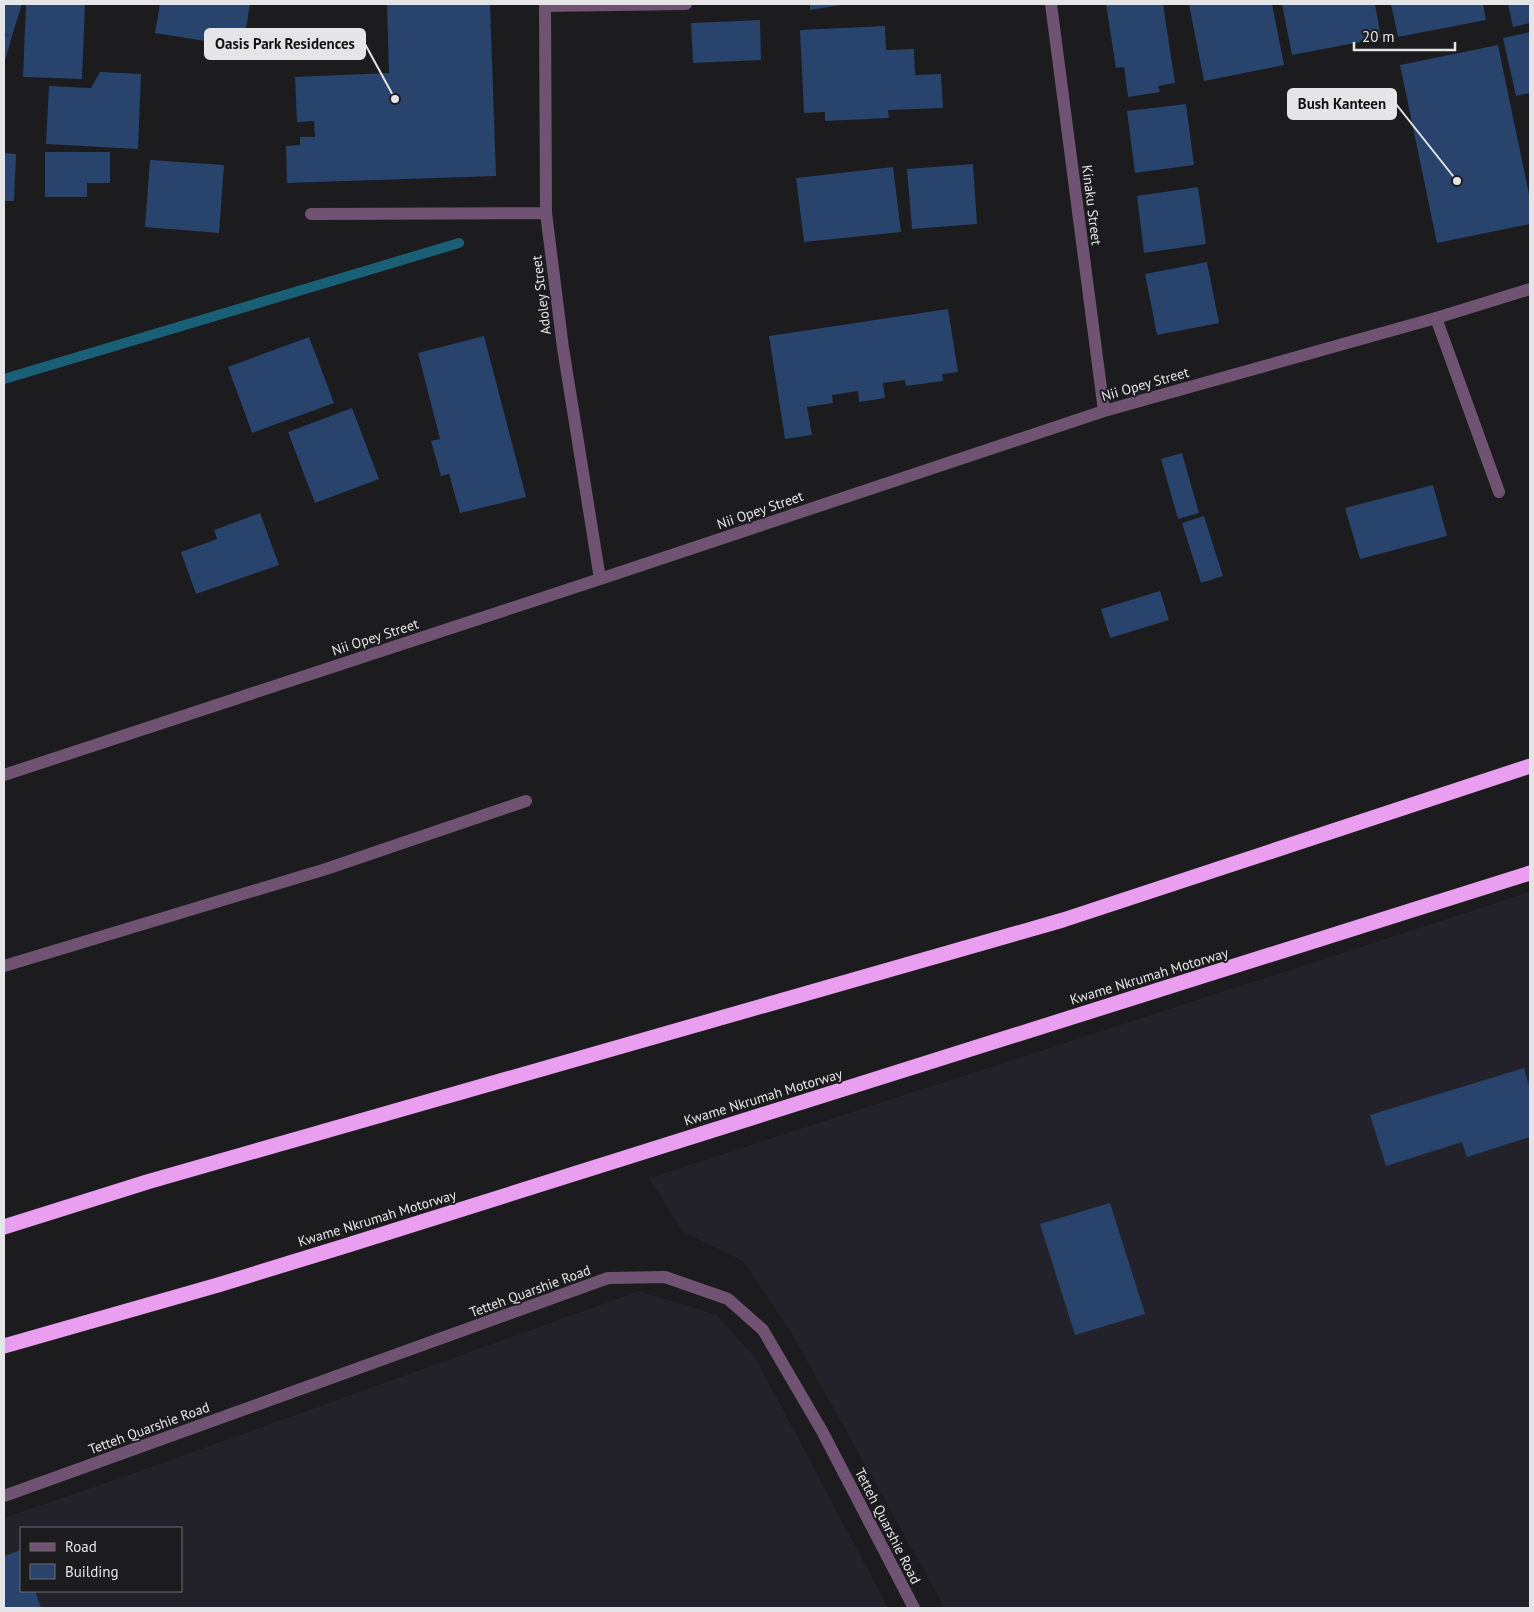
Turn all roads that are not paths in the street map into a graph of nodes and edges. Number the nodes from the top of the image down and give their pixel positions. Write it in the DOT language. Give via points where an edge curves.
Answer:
graph roads {
  1 [pos="686,4"];
  2 [pos="1051,4"];
  3 [pos="545,5"];
  4 [pos="546,213"];
  5 [pos="311,214"];
  6 [pos="1530,289"];
  7 [pos="1436,318"];
  8 [pos="1104,410"];
  9 [pos="1499,492"];
  10 [pos="600,579"];
  11 [pos="1530,766"];
  12 [pos="4,775"];
  13 [pos="526,801"];
  14 [pos="1530,873"];
  15 [pos="4,966"];
  16 [pos="4,1227"];
  17 [pos="4,1346"];
  18 [pos="4,1496"];
  19 [pos="914,1608"];
  1 -- 3 [label="street"];
  2 -- 8 [label="street, Kinaku Street"];
  3 -- 4 [label="street, Adoley Street"];
  4 -- 5 [label="street"];
  4 -- 10 [label="street, Adoley Street" via="563,348"];
  6 -- 7 [label="street, Nii Opey Street"];
  7 -- 8 [label="street, Nii Opey Street"];
  7 -- 9 [label="street"];
  8 -- 10 [label="street, Nii Opey Street"];
  10 -- 12 [label="street, Nii Opey Street"];
  11 -- 16 [label="highway" via="1063,920 166,1177"];
  13 -- 15 [label="street" via="326,869"];
  14 -- 17 [label="highway, Kwame Nkrumah Motorway" via="355,1243"];
  18 -- 19 [label="street, Tetteh Quarshie Road" via="608,1278 665,1277 728,1299 763,1330 822,1431"];
}
